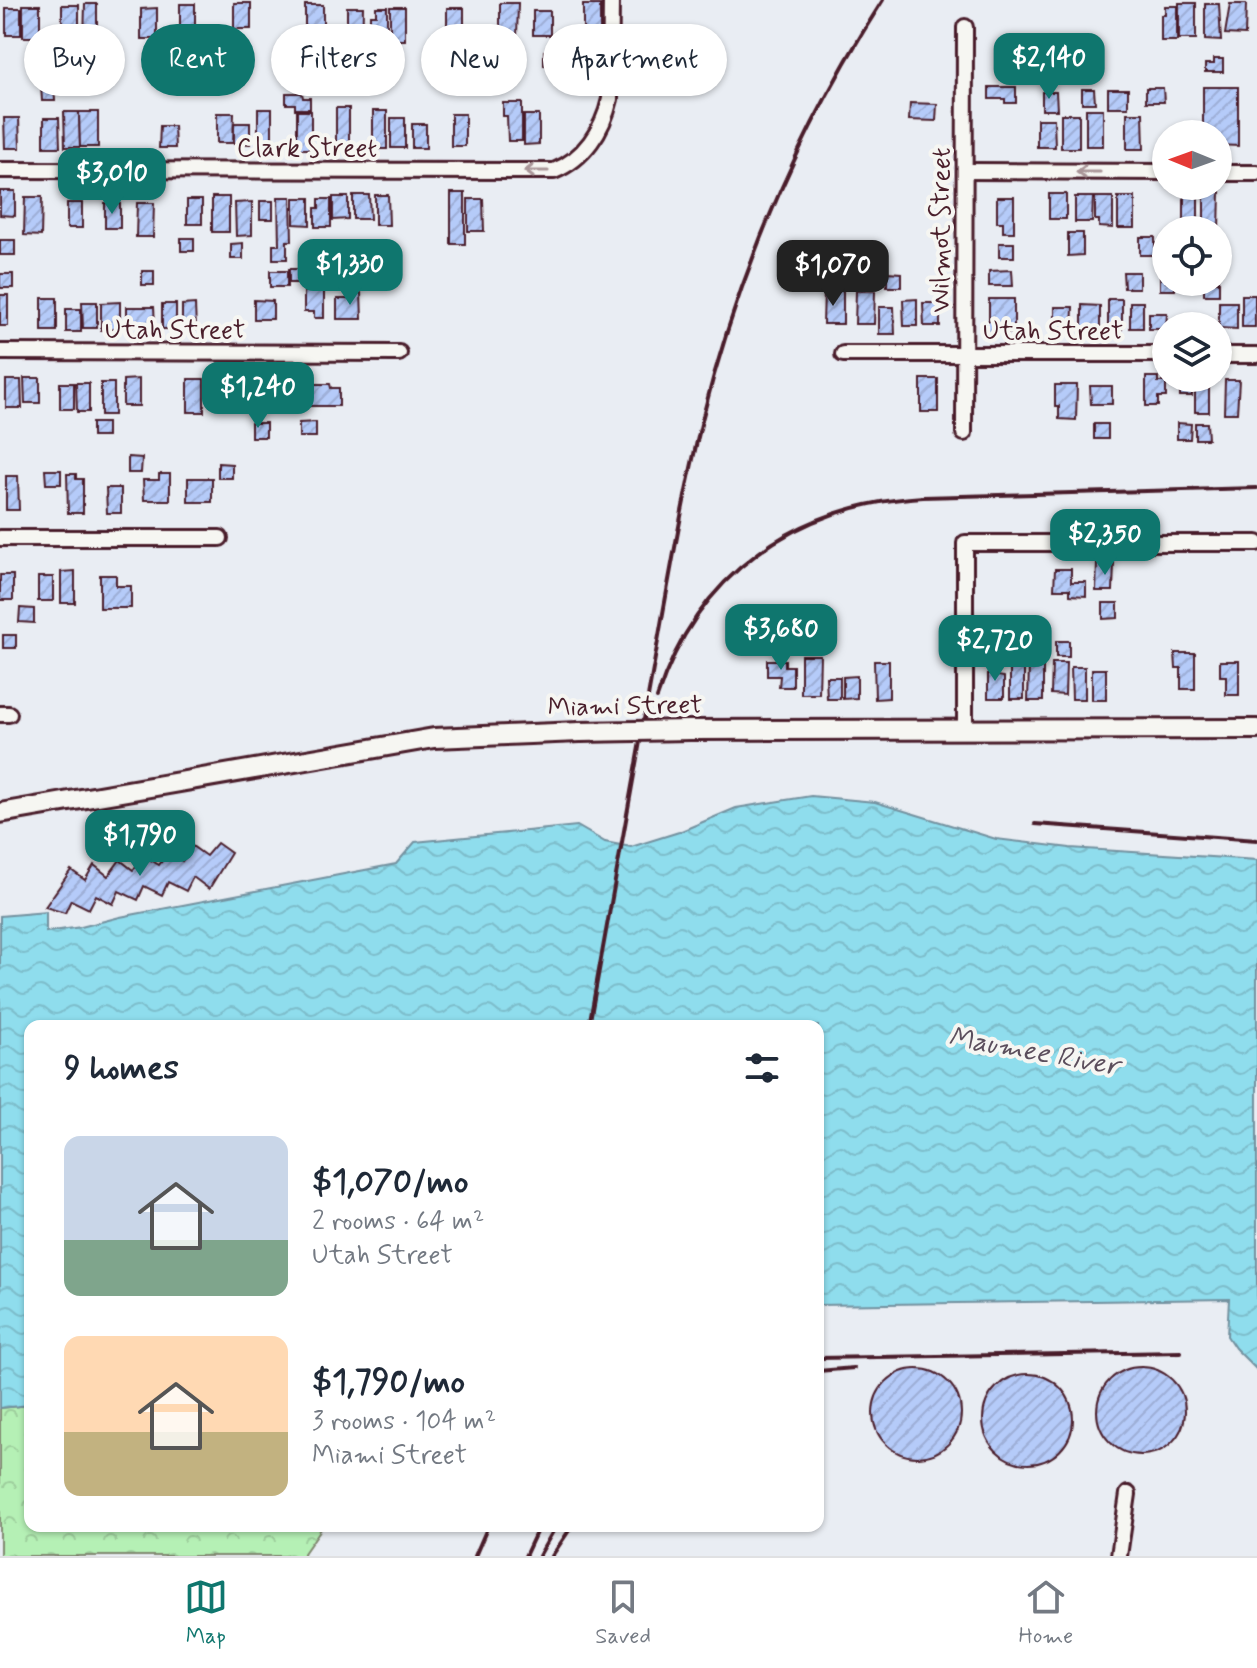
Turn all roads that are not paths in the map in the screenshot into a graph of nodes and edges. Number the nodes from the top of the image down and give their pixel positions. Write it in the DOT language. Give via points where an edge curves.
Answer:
graph roads {
  1 [pos="611,0"];
  2 [pos="965,27"];
  3 [pos="0,170"];
  4 [pos="965,171"];
  5 [pos="1152,172"];
  6 [pos="1232,173"];
  7 [pos="1257,173"];
  8 [pos="0,352"];
  9 [pos="399,353"];
  10 [pos="843,354"];
  11 [pos="964,354"];
  12 [pos="1152,354"];
  13 [pos="1232,355"];
  14 [pos="1257,355"];
  15 [pos="964,433"];
  16 [pos="0,538"];
  17 [pos="220,538"];
  18 [pos="1257,543"];
  19 [pos="1257,729"];
  20 [pos="965,730"];
  21 [pos="0,813"];
  22 [pos="1128,1494"];
  23 [pos="1119,1556"];
  1 -- 3 [label="street, Clark Street, one-way" via="610,99 598,132 575,159 554,171"];
  2 -- 4 [label="street, Wilmot Street"];
  5 -- 4 [label="street, one-way"];
  4 -- 11 [label="street, Wilmot Street"];
  6 -- 7 [label="street"];
  8 -- 9 [label="street, Utah Street"];
  10 -- 11 [label="street, Utah Street"];
  11 -- 12 [label="street, Utah Street"];
  11 -- 15 [label="street, Wilmot Street"];
  13 -- 14 [label="street"];
  16 -- 17 [label="street"];
  18 -- 20 [label="street" via="965,543"];
  19 -- 20 [label="street, Miami Street"];
  20 -- 21 [label="street, Miami Street, bridge" via="690,730 434,738"];
  22 -- 23 [label="street"];
}
